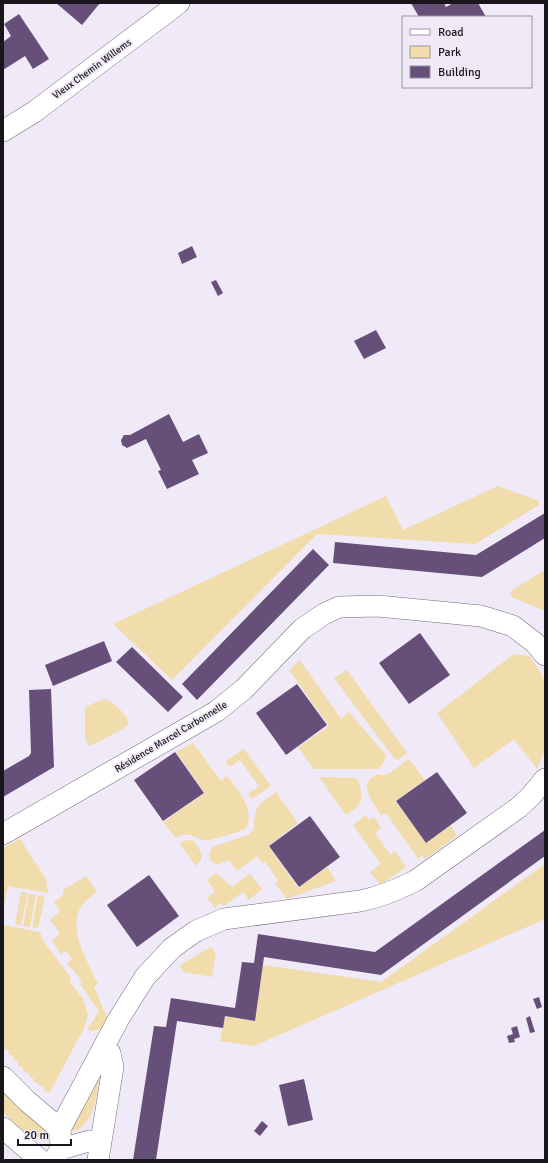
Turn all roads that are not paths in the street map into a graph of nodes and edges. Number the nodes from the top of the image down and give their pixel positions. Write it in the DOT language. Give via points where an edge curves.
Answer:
graph roads {
  1 [pos="179,3"];
  2 [pos="3,131"];
  3 [pos="545,655"];
  4 [pos="545,779"];
  5 [pos="3,834"];
  6 [pos="103,1048"];
  7 [pos="3,1077"];
  8 [pos="3,1128"];
  9 [pos="3,1146"];
  10 [pos="58,1146"];
  11 [pos="100,1151"];
  12 [pos="35,1156"];
  1 -- 2 [label="street, Vieux Chemin Willems" via="34,112"];
  3 -- 5 [label="street, Résidence Marcel Carbonnelle" via="535,643 513,626 481,616 378,606 339,607 302,629 244,689 217,711"];
  4 -- 6 [label="street" via="518,808 403,887 382,896 360,900 224,919 196,931 155,964 125,1008"];
  6 -- 10 [label="street"];
  6 -- 11 [label="street" via="110,1053 113,1067"];
  7 -- 10 [label="street" via="27,1101"];
  8 -- 12 [label="street"];
  9 -- 12 [label="street"];
  10 -- 11 [label="street" via="84,1141"];
}
